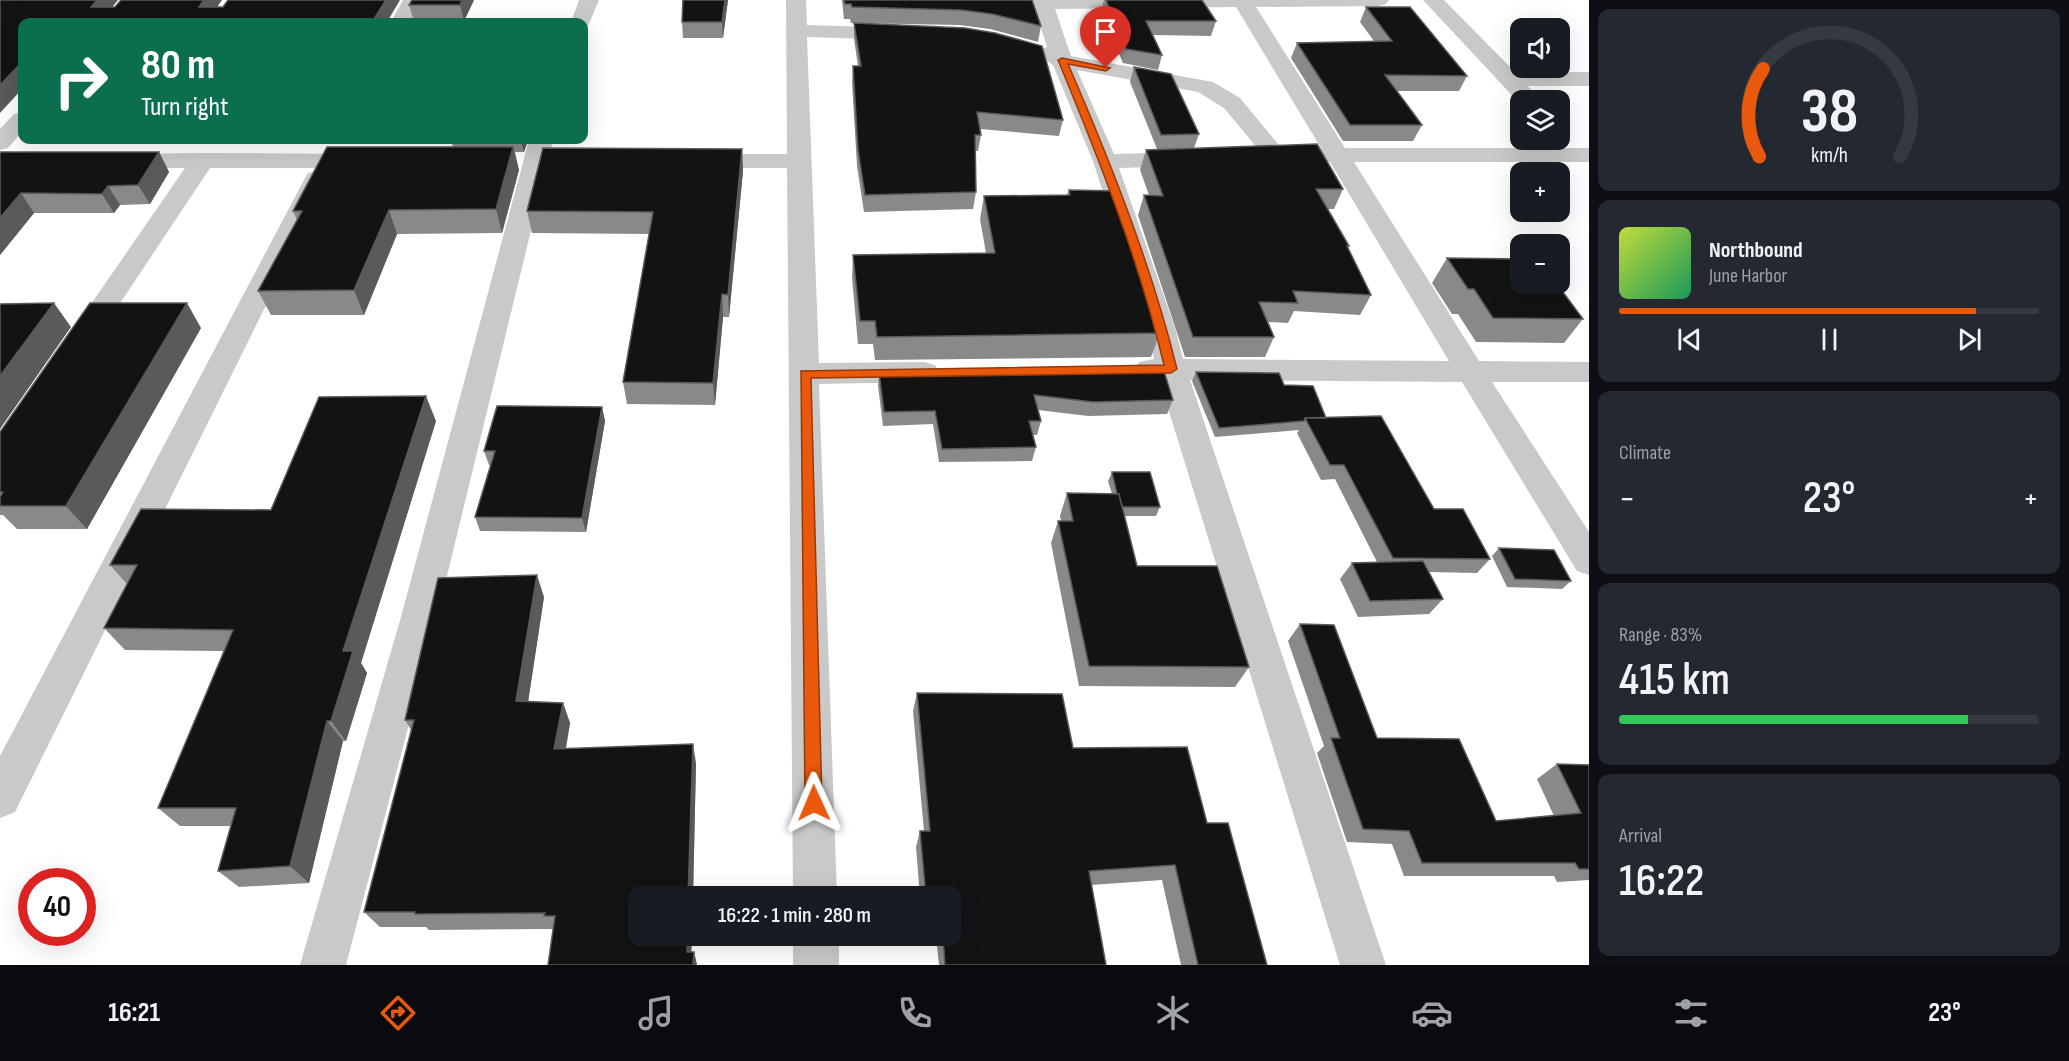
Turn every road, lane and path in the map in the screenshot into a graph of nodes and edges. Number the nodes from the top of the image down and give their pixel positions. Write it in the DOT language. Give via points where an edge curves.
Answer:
graph roads {
  1 [pos="413,0"];
  2 [pos="589,0"];
  3 [pos="796,0"];
  4 [pos="1242,0"];
  5 [pos="1379,0"];
  6 [pos="1433,0"];
  7 [pos="1043,2"];
  8 [pos="403,18"];
  9 [pos="582,18"];
  10 [pos="796,31"];
  11 [pos="924,35"];
  12 [pos="1031,48"];
  13 [pos="1062,60"];
  14 [pos="1509,79"];
  15 [pos="1589,79"];
  16 [pos="1519,90"];
  17 [pos="18,127"];
  18 [pos="1570,143"];
  19 [pos="125,144"];
  20 [pos="332,150"];
  21 [pos="1338,154"];
  22 [pos="4,155"];
  23 [pos="536,156"];
  24 [pos="1276,156"];
  25 [pos="1242,157"];
  26 [pos="1208,158"];
  27 [pos="1586,158"];
  28 [pos="202,160"];
  29 [pos="390,161"];
  30 [pos="673,161"];
  31 [pos="801,161"];
  32 [pos="1105,161"];
  33 [pos="65,362"];
  34 [pos="1171,369"];
  35 [pos="1124,370"];
  36 [pos="947,372"];
  37 [pos="1469,372"];
  38 [pos="1589,372"];
  39 [pos="805,374"];
  40 [pos="1589,561"];
  41 [pos="0,798"];
  42 [pos="815,886"];
  43 [pos="816,946"];
  44 [pos="323,965"];
  45 [pos="816,965"];
  46 [pos="1363,965"];
  1 -- 8 [label="street"];
  2 -- 9 [label="street"];
  3 -- 10 [label="street"];
  4 -- 5 [label="street"];
  4 -- 7 [label="street"];
  4 -- 21 [label="street"];
  6 -- 14 [label="street"];
  7 -- 13 [label="street"];
  10 -- 11 [label="street"];
  10 -- 31 [label="street"];
  12 -- 13 [label="street"];
  13 -- 24 [label="street" via="1205,87 1232,103"];
  13 -- 32 [label="street"];
  14 -- 15 [label="street"];
  14 -- 16 [label="street"];
  17 -- 22 [label="street"];
  18 -- 27 [label="street"];
  19 -- 28 [label="street" via="103,161"];
  20 -- 28 [label="street"];
  20 -- 29 [label="street"];
  20 -- 41 [label="street"];
  21 -- 24 [label="street"];
  21 -- 27 [label="street"];
  21 -- 37 [label="street"];
  23 -- 44 [label="street" via="420,616"];
  24 -- 25 [label="street"];
  26 -- 32 [label="street"];
  28 -- 33 [label="street"];
  30 -- 31 [label="street"];
  31 -- 39 [label="street"];
  32 -- 34 [label="street"];
  34 -- 35 [label="street"];
  34 -- 37 [label="street"];
  34 -- 46 [label="street"];
  36 -- 39 [label="street"];
  37 -- 38 [label="street"];
  37 -- 40 [label="street"];
  39 -- 42 [label="street"];
  43 -- 45 [label="street"];
}
